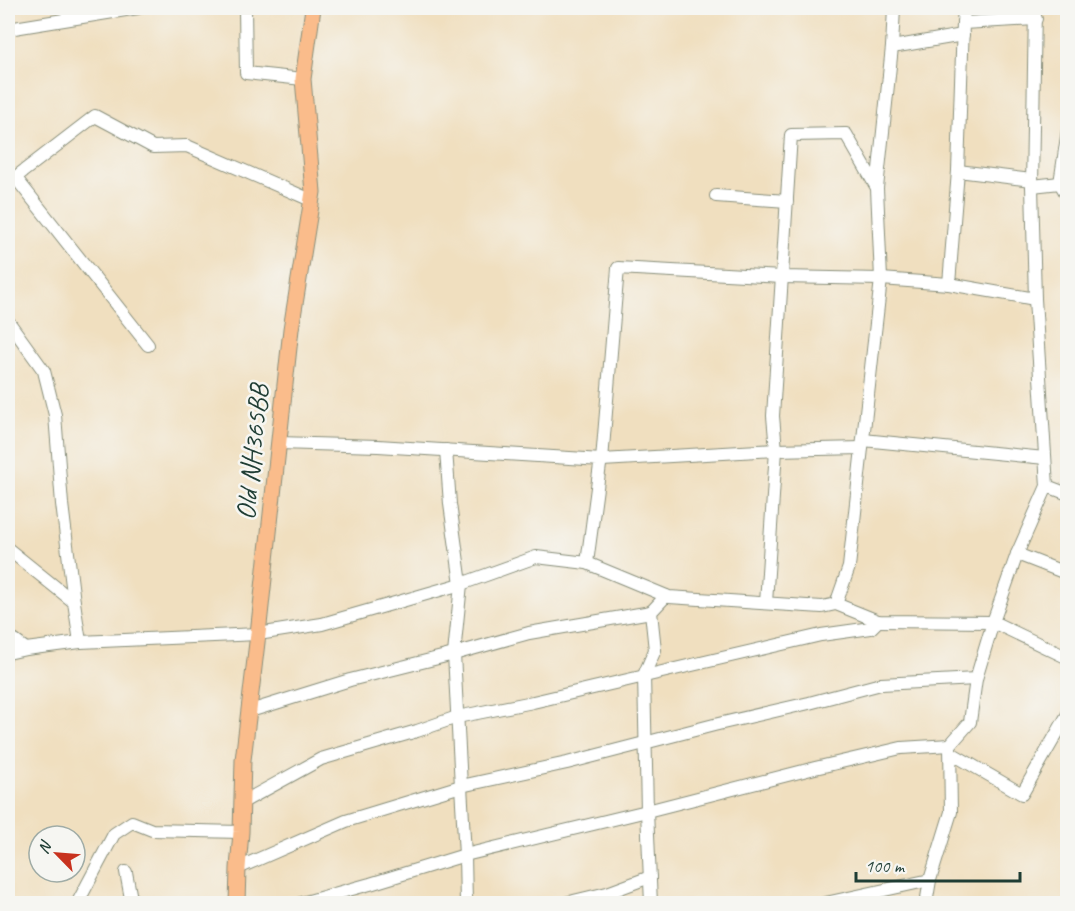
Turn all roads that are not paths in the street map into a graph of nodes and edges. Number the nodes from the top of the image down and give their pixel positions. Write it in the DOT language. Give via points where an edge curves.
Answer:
graph roads {
  1 [pos="138,8"];
  2 [pos="245,8"];
  3 [pos="313,8"];
  4 [pos="894,8"];
  5 [pos="964,8"];
  6 [pos="118,9"];
  7 [pos="1035,13"];
  8 [pos="8,29"];
  9 [pos="963,29"];
  10 [pos="892,47"];
  11 [pos="303,79"];
  12 [pos="1068,130"];
  13 [pos="958,171"];
  14 [pos="11,180"];
  15 [pos="1032,183"];
  16 [pos="1060,183"];
  17 [pos="877,188"];
  18 [pos="716,196"];
  19 [pos="1068,197"];
  20 [pos="311,200"];
  21 [pos="787,201"];
  22 [pos="782,277"];
  23 [pos="880,279"];
  24 [pos="949,284"];
  25 [pos="1035,299"];
  26 [pos="8,321"];
  27 [pos="148,345"];
  28 [pos="279,443"];
  29 [pos="862,444"];
  30 [pos="446,450"];
  31 [pos="776,450"];
  32 [pos="1045,458"];
  33 [pos="602,460"];
  34 [pos="1047,486"];
  35 [pos="1068,494"];
  36 [pos="8,549"];
  37 [pos="1017,554"];
  38 [pos="587,563"];
  39 [pos="1068,574"];
  40 [pos="461,584"];
  41 [pos="666,596"];
  42 [pos="74,602"];
  43 [pos="766,603"];
  44 [pos="836,604"];
  45 [pos="651,612"];
  46 [pos="878,621"];
  47 [pos="993,622"];
  48 [pos="258,634"];
  49 [pos="8,636"];
  50 [pos="80,642"];
  51 [pos="26,649"];
  52 [pos="8,653"];
  53 [pos="454,654"];
  54 [pos="1068,658"];
  55 [pos="644,675"];
  56 [pos="976,679"];
  57 [pos="250,711"];
  58 [pos="1068,714"];
  59 [pos="457,717"];
  60 [pos="646,743"];
  61 [pos="950,749"];
  62 [pos="461,786"];
  63 [pos="241,802"];
  64 [pos="647,811"];
  65 [pos="241,832"];
  66 [pos="465,855"];
  67 [pos="238,868"];
  68 [pos="126,872"];
  69 [pos="650,877"];
  70 [pos="930,880"];
  71 [pos="77,903"];
  72 [pos="132,903"];
  73 [pos="237,903"];
  74 [pos="298,903"];
  75 [pos="466,903"];
  76 [pos="561,903"];
  77 [pos="651,903"];
  78 [pos="821,903"];
  79 [pos="926,903"];
  1 -- 6 [label="street"];
  2 -- 11 [label="street" via="246,73"];
  3 -- 11 [label="main road, Old NH365BB"];
  4 -- 10 [label="street"];
  5 -- 9 [label="street"];
  6 -- 8 [label="street"];
  7 -- 9 [label="street"];
  7 -- 15 [label="street"];
  9 -- 10 [label="street"];
  9 -- 13 [label="street"];
  10 -- 17 [label="street"];
  11 -- 20 [label="main road, Old NH365BB"];
  12 -- 16 [label="street"];
  13 -- 15 [label="street"];
  13 -- 24 [label="street"];
  14 -- 20 [label="street" via="95,116 153,147 187,146"];
  14 -- 27 [label="street"];
  15 -- 16 [label="street"];
  15 -- 25 [label="street"];
  16 -- 19 [label="street"];
  17 -- 21 [label="street" via="846,134 791,135"];
  17 -- 23 [label="street"];
  18 -- 21 [label="street"];
  20 -- 28 [label="main road, Old NH365BB" via="291,328"];
  21 -- 22 [label="street"];
  22 -- 23 [label="street"];
  22 -- 31 [label="street" via="773,416"];
  22 -- 33 [label="street" via="618,268"];
  23 -- 24 [label="street"];
  23 -- 29 [label="street"];
  24 -- 25 [label="street"];
  25 -- 32 [label="street"];
  26 -- 42 [label="street" via="44,371 55,415"];
  28 -- 30 [label="street"];
  28 -- 48 [label="main road, Old NH365BB"];
  29 -- 31 [label="street"];
  29 -- 32 [label="street"];
  29 -- 44 [label="street" via="849,567"];
  30 -- 33 [label="street"];
  30 -- 40 [label="street"];
  31 -- 33 [label="street"];
  31 -- 43 [label="street"];
  32 -- 34 [label="street"];
  33 -- 38 [label="street"];
  34 -- 35 [label="street"];
  34 -- 37 [label="street"];
  36 -- 42 [label="street"];
  37 -- 39 [label="street"];
  37 -- 47 [label="street"];
  38 -- 40 [label="street" via="536,557"];
  38 -- 41 [label="street"];
  40 -- 48 [label="street" via="322,624"];
  40 -- 53 [label="street"];
  41 -- 43 [label="street"];
  41 -- 45 [label="street"];
  42 -- 50 [label="street"];
  43 -- 44 [label="street" via="822,607"];
  44 -- 46 [label="street"];
  45 -- 53 [label="street" via="529,633"];
  45 -- 55 [label="street" via="655,650"];
  46 -- 47 [label="street"];
  46 -- 55 [label="street" via="871,628 821,635"];
  47 -- 54 [label="street"];
  47 -- 56 [label="street"];
  48 -- 50 [label="street"];
  48 -- 57 [label="main road, Old NH365BB"];
  49 -- 51 [label="street"];
  50 -- 51 [label="street"];
  51 -- 52 [label="street"];
  53 -- 57 [label="street"];
  53 -- 59 [label="street"];
  55 -- 59 [label="street"];
  55 -- 60 [label="street"];
  56 -- 60 [label="street" via="880,684"];
  56 -- 61 [label="street" via="970,722"];
  57 -- 63 [label="main road, Old NH365BB"];
  58 -- 61 [label="street" via="1022,794"];
  59 -- 62 [label="street"];
  59 -- 63 [label="street" via="321,759"];
  60 -- 62 [label="street"];
  60 -- 64 [label="street"];
  61 -- 64 [label="street" via="901,748"];
  61 -- 70 [label="street" via="951,812"];
  62 -- 66 [label="street"];
  62 -- 67 [label="street" via="346,821"];
  63 -- 65 [label="main road, Old NH365BB"];
  64 -- 66 [label="street"];
  64 -- 69 [label="street"];
  65 -- 67 [label="main road, Old NH365BB"];
  65 -- 71 [label="street" via="152,830 132,822 114,834"];
  66 -- 74 [label="street"];
  66 -- 75 [label="street"];
  67 -- 73 [label="main road, Old NH365BB"];
  68 -- 72 [label="street"];
  69 -- 76 [label="street"];
  69 -- 77 [label="street"];
  70 -- 78 [label="street"];
  70 -- 79 [label="street"];
}
